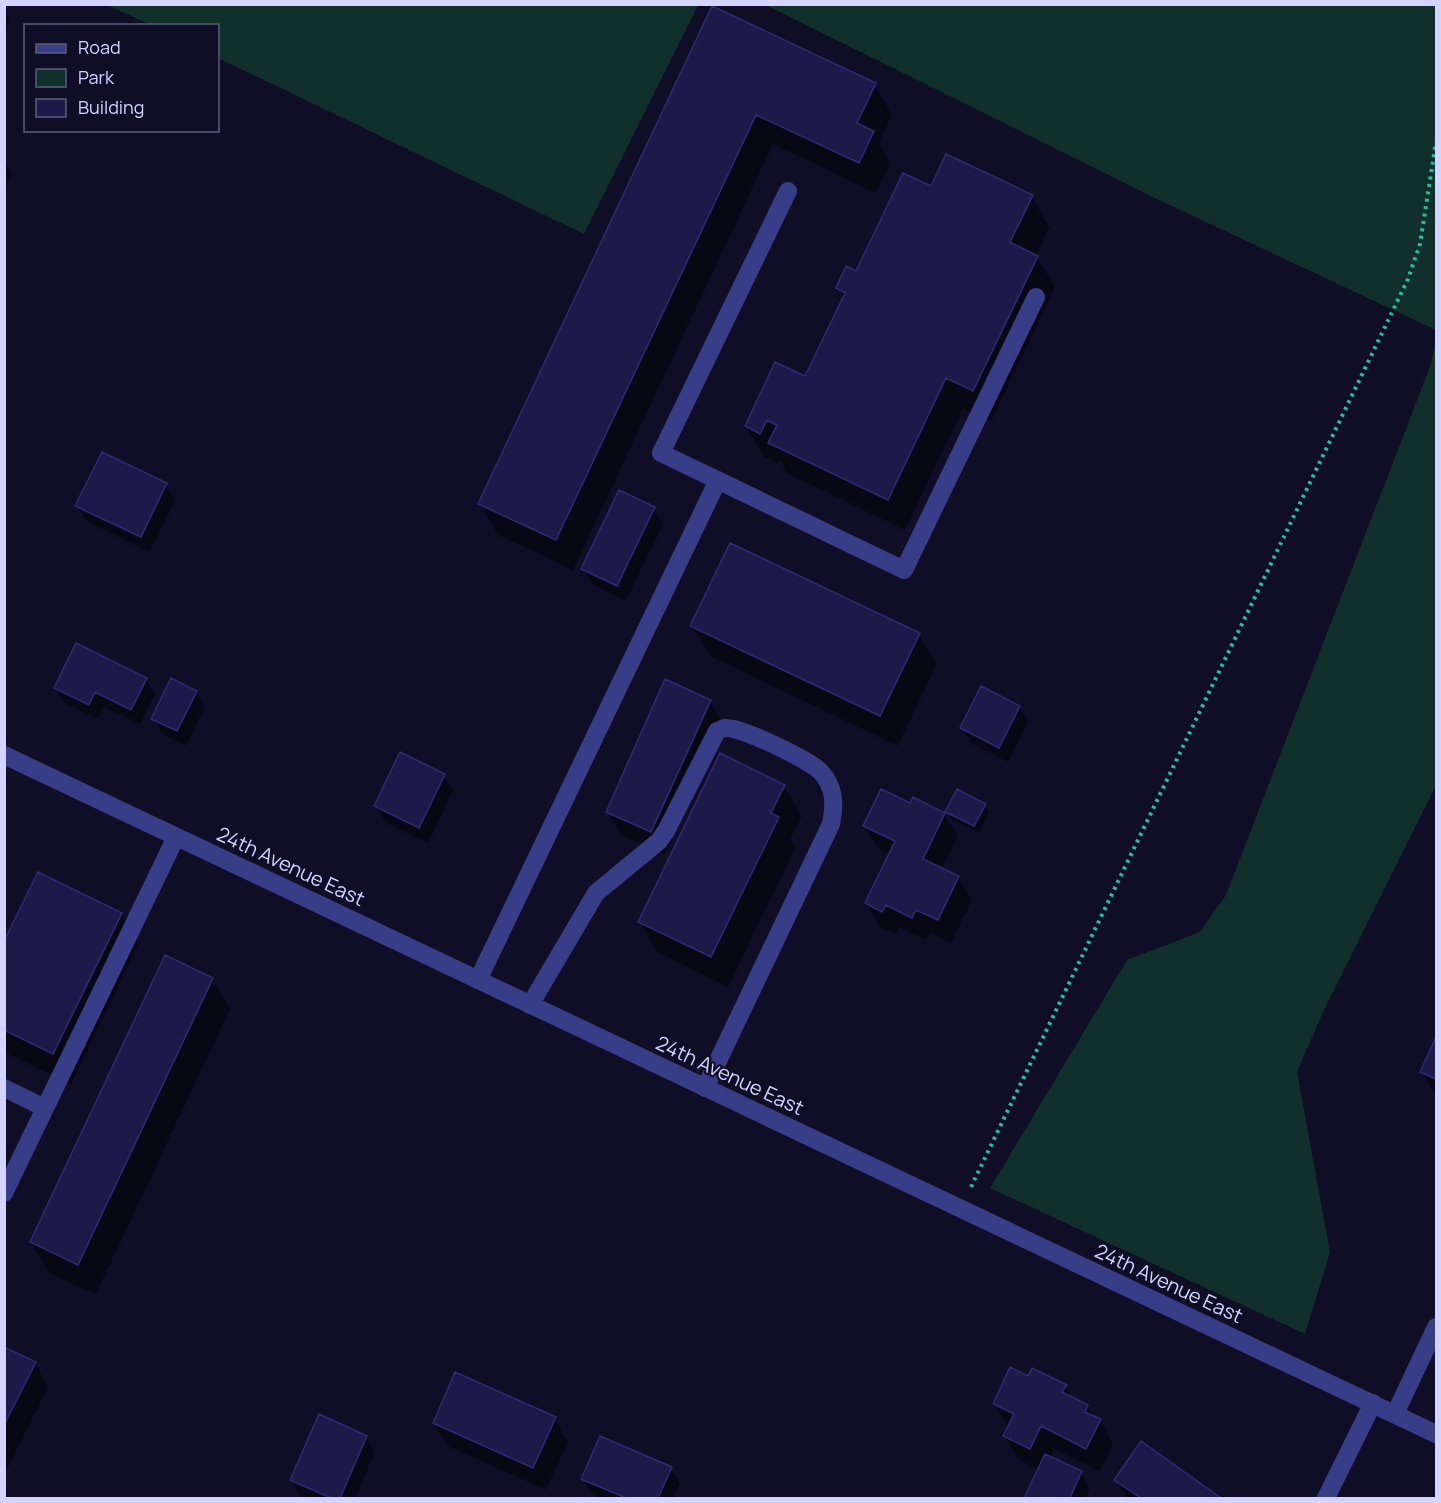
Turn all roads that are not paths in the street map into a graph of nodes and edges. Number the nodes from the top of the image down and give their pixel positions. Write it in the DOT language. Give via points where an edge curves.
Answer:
graph roads {
  1 [pos="788,191"];
  2 [pos="1036,297"];
  3 [pos="718,480"];
  4 [pos="4,755"];
  5 [pos="176,837"];
  6 [pos="478,980"];
  7 [pos="530,1005"];
  8 [pos="4,1088"];
  9 [pos="705,1088"];
  10 [pos="45,1108"];
  11 [pos="4,1193"];
  12 [pos="1437,1326"];
  13 [pos="1373,1403"];
  14 [pos="1395,1414"];
  15 [pos="1437,1434"];
  16 [pos="1326,1498"];
  1 -- 3 [label="street" via="661,453"];
  2 -- 3 [label="street" via="904,570"];
  3 -- 6 [label="street"];
  4 -- 5 [label="street, 24th Avenue East"];
  5 -- 6 [label="street, 24th Avenue East"];
  5 -- 10 [label="street"];
  6 -- 7 [label="street, 24th Avenue East"];
  7 -- 9 [label="street, 24th Avenue East"];
  7 -- 9 [label="street" via="596,893 666,831 717,732 725,728 739,730 804,760 820,771 834,793 831,824"];
  8 -- 10 [label="street"];
  9 -- 13 [label="street, 24th Avenue East"];
  10 -- 11 [label="street"];
  12 -- 14 [label="street"];
  13 -- 14 [label="street, 24th Avenue East"];
  13 -- 16 [label="street"];
  14 -- 15 [label="street, 24th Avenue East"];
}
